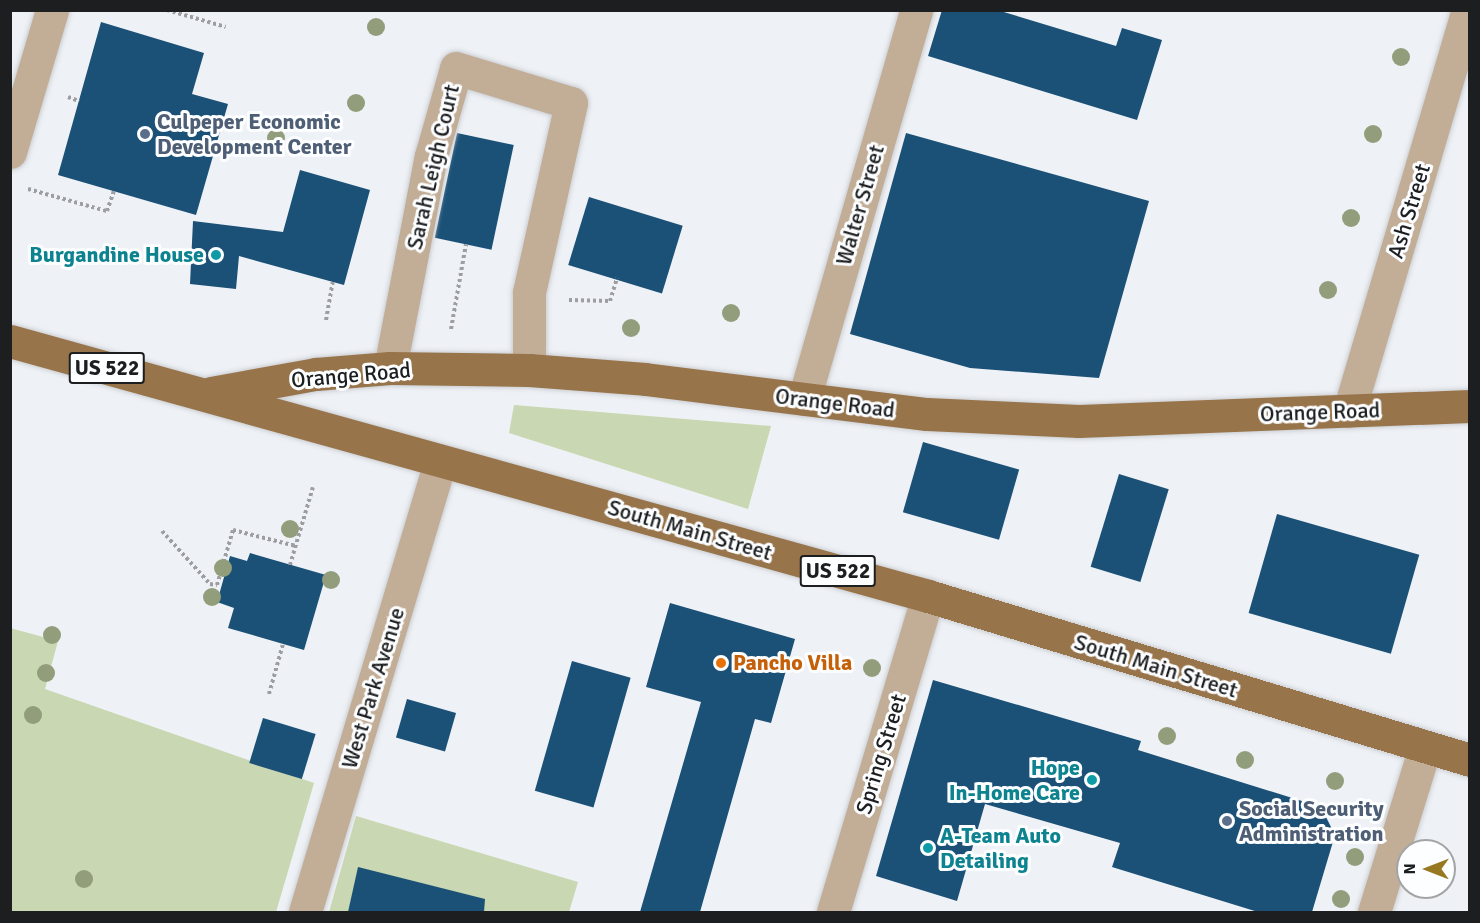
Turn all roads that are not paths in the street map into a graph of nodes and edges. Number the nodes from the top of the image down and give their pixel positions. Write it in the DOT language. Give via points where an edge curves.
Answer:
graph roads {
  1 [pos="52,10"];
  2 [pos="916,10"];
  3 [pos="1468,10"];
  4 [pos="10,152"];
  5 [pos="10,341"];
  6 [pos="390,368"];
  7 [pos="529,370"];
  8 [pos="204,394"];
  9 [pos="804,399"];
  10 [pos="1470,406"];
  11 [pos="1349,411"];
  12 [pos="440,463"];
  13 [pos="928,596"];
  14 [pos="1425,747"];
  15 [pos="1470,760"];
  16 [pos="304,912"];
  17 [pos="833,912"];
  18 [pos="1374,912"];
  1 -- 4 [label="street"];
  2 -- 9 [label="street, Walter Street"];
  3 -- 11 [label="street, Ash Street"];
  5 -- 8 [label="main road, South Main Street / US 522"];
  6 -- 7 [label="main road, Orange Road"];
  6 -- 7 [label="street, Sarah Leigh Court" via="431,156 456,68 571,103 529,293"];
  6 -- 8 [label="main road, Orange Road" via="316,375"];
  7 -- 9 [label="main road, Orange Road"];
  8 -- 12 [label="main road, South Main Street / US 522"];
  9 -- 11 [label="main road, Orange Road" via="927,414 1079,421"];
  10 -- 11 [label="main road, Orange Road"];
  12 -- 13 [label="main road, South Main Street / US 522"];
  12 -- 16 [label="street, West Park Avenue"];
  13 -- 14 [label="main road, South Main Street / US 522"];
  13 -- 17 [label="street, Spring Street"];
  14 -- 15 [label="main road, South Main Street / US 522"];
  14 -- 18 [label="street"];
}
